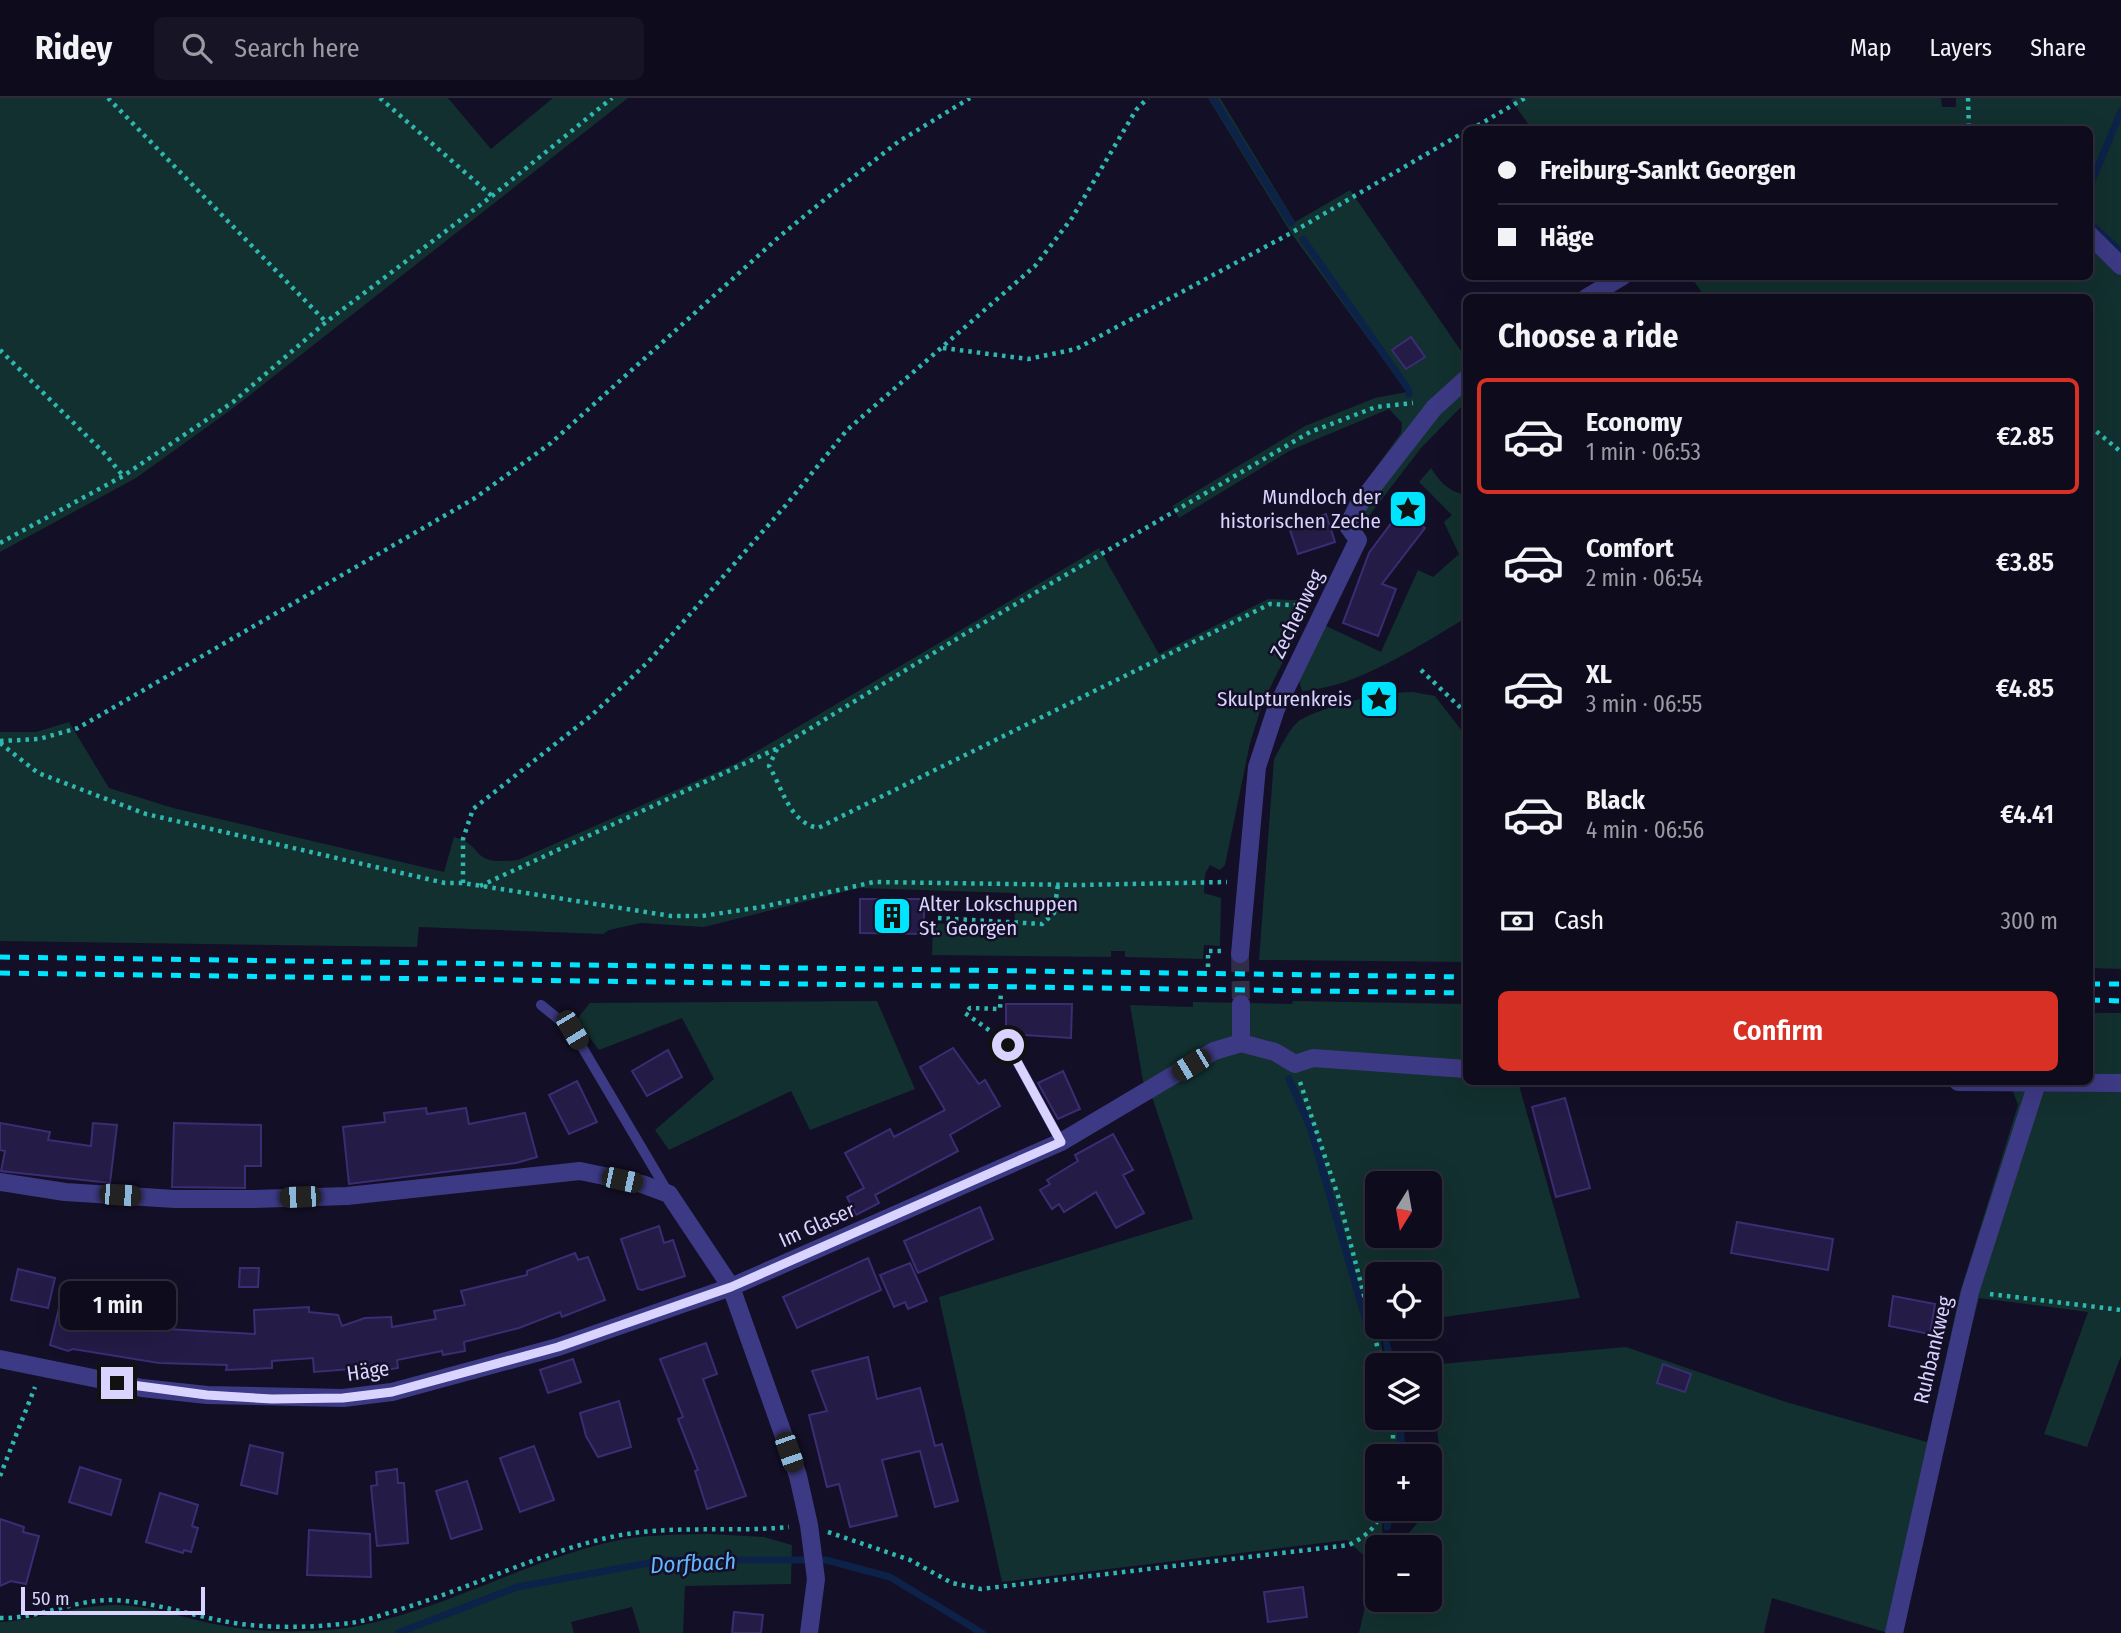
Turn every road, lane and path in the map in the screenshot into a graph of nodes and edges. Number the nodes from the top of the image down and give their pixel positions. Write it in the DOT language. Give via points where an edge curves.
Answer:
graph roads {
  1 [pos="108,98"];
  2 [pos="380,98"];
  3 [pos="612,98"];
  4 [pos="970,98"];
  5 [pos="1148,98"];
  6 [pos="1525,98"];
  7 [pos="1968,98"];
  8 [pos="1475,126"];
  9 [pos="1969,126"];
  10 [pos="1463,133"];
  11 [pos="492,196"];
  12 [pos="2093,238"];
  13 [pos="2121,266"];
  14 [pos="1615,280"];
  15 [pos="1593,294"];
  16 [pos="326,322"];
  17 [pos="943,348"];
  18 [pos="0,350"];
  19 [pos="1463,382"];
  20 [pos="1434,408"];
  21 [pos="2093,429"];
  22 [pos="2121,452"];
  23 [pos="123,476"];
  24 [pos="0,543"];
  25 [pos="1326,606"];
  26 [pos="1421,670"];
  27 [pos="1463,710"];
  28 [pos="0,742"];
  29 [pos="778,748"];
  30 [pos="1227,882"];
  31 [pos="463,883"];
  32 [pos="1058,884"];
  33 [pos="480,886"];
  34 [pos="938,918"];
  35 [pos="1213,950"];
  36 [pos="1240,954"];
  37 [pos="1208,967"];
  38 [pos="1001,991"];
  39 [pos="1241,1004"];
  40 [pos="541,1005"];
  41 [pos="1241,1043"];
  42 [pos="1008,1045"];
  43 [pos="1295,1065"];
  44 [pos="1463,1069"];
  45 [pos="2093,1083"];
  46 [pos="2121,1083"];
  47 [pos="2037,1085"];
  48 [pos="1061,1142"];
  49 [pos="0,1182"];
  50 [pos="669,1194"];
  51 [pos="731,1287"];
  52 [pos="1970,1292"];
  53 [pos="2121,1310"];
  54 [pos="1379,1353"];
  55 [pos="0,1359"];
  56 [pos="41,1369"];
  57 [pos="0,1476"];
  58 [pos="1378,1521"];
  59 [pos="811,1533"];
  60 [pos="0,1618"];
  61 [pos="809,1633"];
  62 [pos="1894,1633"];
  1 -- 16 [label="path"];
  2 -- 11 [label="path"];
  3 -- 11 [label="path"];
  4 -- 28 [label="path" via="898,142 809,212 551,443 475,498 78,728 39,739"];
  5 -- 17 [label="path" via="1136,110 1072,218 1035,266"];
  6 -- 8 [label="path"];
  7 -- 9 [label="path"];
  10 -- 17 [label="path" via="1292,233 1076,349 1028,359"];
  11 -- 16 [label="path"];
  12 -- 13 [label="street"];
  14 -- 15 [label="street"];
  16 -- 23 [label="path" via="233,402"];
  17 -- 31 [label="path" via="847,430 648,662 592,715 473,809 463,839"];
  18 -- 23 [label="path"];
  19 -- 20 [label="street, Zechenweg"];
  20 -- 25 [label="street, Zechenweg" via="1357,507 1348,526 1358,540"];
  20 -- 29 [label="path" via="1406,402 1376,407 1310,432"];
  21 -- 22 [label="path"];
  23 -- 24 [label="path"];
  25 -- 29 [label="path" via="1270,604 818,828 806,826 792,813 769,766"];
  25 -- 36 [label="street, Zechenweg" via="1276,709 1257,767"];
  26 -- 27 [label="path"];
  28 -- 31 [label="path" via="38,772 146,814 432,880"];
  29 -- 33 [label="path"];
  30 -- 32 [label="path"];
  31 -- 33 [label="path"];
  32 -- 33 [label="path" via="859,883 762,907 702,916 671,916"];
  32 -- 34 [label="path" via="1054,913 1042,924"];
  35 -- 37 [label="path" via="1208,951"];
  38 -- 42 [label="path" via="1000,1009 970,1008 965,1013"];
  39 -- 41 [label="street"];
  40 -- 50 [label="lane" via="572,1030"];
  41 -- 43 [label="street" via="1275,1052"];
  41 -- 48 [label="street, Im Glaser" via="1214,1051"];
  42 -- 48 [label="lane"];
  43 -- 44 [label="street" via="1313,1058"];
  43 -- 54 [label="path" via="1339,1199"];
  45 -- 46 [label="street"];
  47 -- 52 [label="street, Ruhbankweg"];
  48 -- 51 [label="street, Im Glaser"];
  49 -- 50 [label="street" via="65,1192 253,1199 347,1196 580,1171"];
  50 -- 51 [label="street"];
  51 -- 56 [label="street, Häge" via="558,1347 392,1392 343,1398 207,1395"];
  51 -- 59 [label="street" via="797,1476"];
  52 -- 53 [label="path"];
  52 -- 62 [label="street, Ruhbankweg"];
  55 -- 56 [label="street, Häge"];
  56 -- 57 [label="path"];
  58 -- 59 [label="path" via="1367,1536 1349,1545 981,1589 952,1583 911,1560"];
  59 -- 60 [label="path" via="666,1528 610,1537 351,1623 226,1622 112,1600"];
  59 -- 61 [label="street" via="816,1579"];
}
